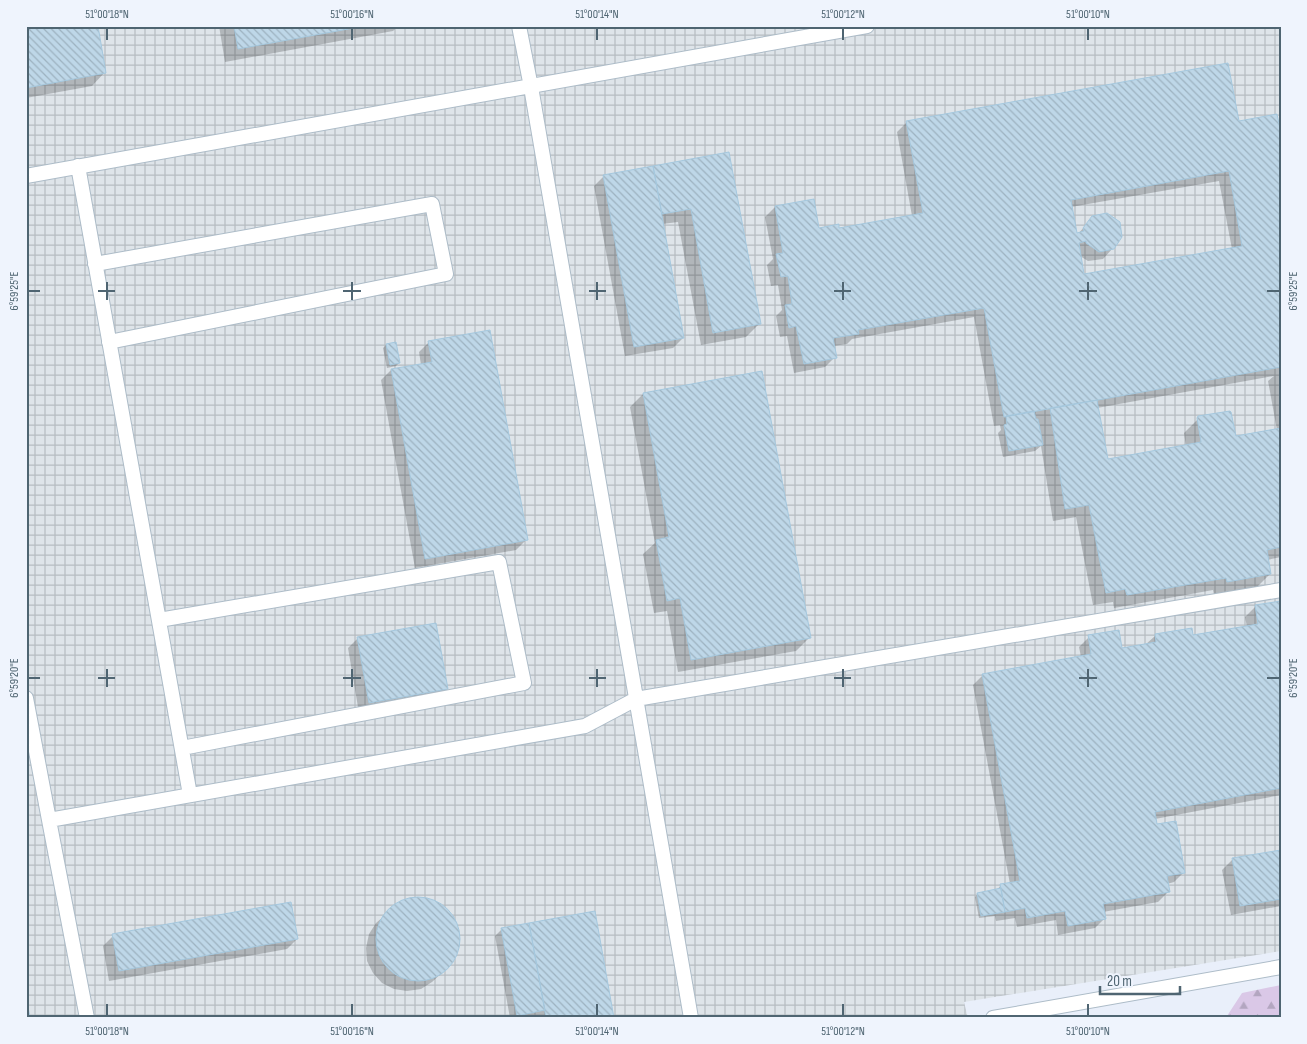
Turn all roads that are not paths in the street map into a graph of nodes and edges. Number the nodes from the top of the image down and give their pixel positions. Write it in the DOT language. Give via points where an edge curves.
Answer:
graph roads {
  1 [pos="519,26"];
  2 [pos="867,26"];
  3 [pos="531,87"];
  4 [pos="78,166"];
  5 [pos="26,176"];
  6 [pos="95,264"];
  7 [pos="109,342"];
  8 [pos="1281,590"];
  9 [pos="159,620"];
  10 [pos="26,698"];
  11 [pos="636,699"];
  12 [pos="182,748"];
  13 [pos="190,795"];
  14 [pos="49,820"];
  15 [pos="1281,968"];
  16 [pos="87,1018"];
  17 [pos="691,1018"];
  18 [pos="993,1018"];
  1 -- 3 [label="lane"];
  2 -- 3 [label="lane"];
  3 -- 4 [label="lane"];
  3 -- 11 [label="lane"];
  4 -- 5 [label="lane"];
  4 -- 6 [label="lane"];
  6 -- 7 [label="lane"];
  6 -- 7 [label="lane" via="432,204 446,274"];
  7 -- 9 [label="lane"];
  8 -- 11 [label="lane"];
  9 -- 12 [label="lane"];
  9 -- 12 [label="lane" via="499,562 524,683"];
  10 -- 14 [label="lane"];
  11 -- 13 [label="lane" via="585,726"];
  11 -- 17 [label="lane"];
  12 -- 13 [label="lane"];
  13 -- 14 [label="lane"];
  14 -- 16 [label="lane"];
  15 -- 18 [label="lane"];
}
